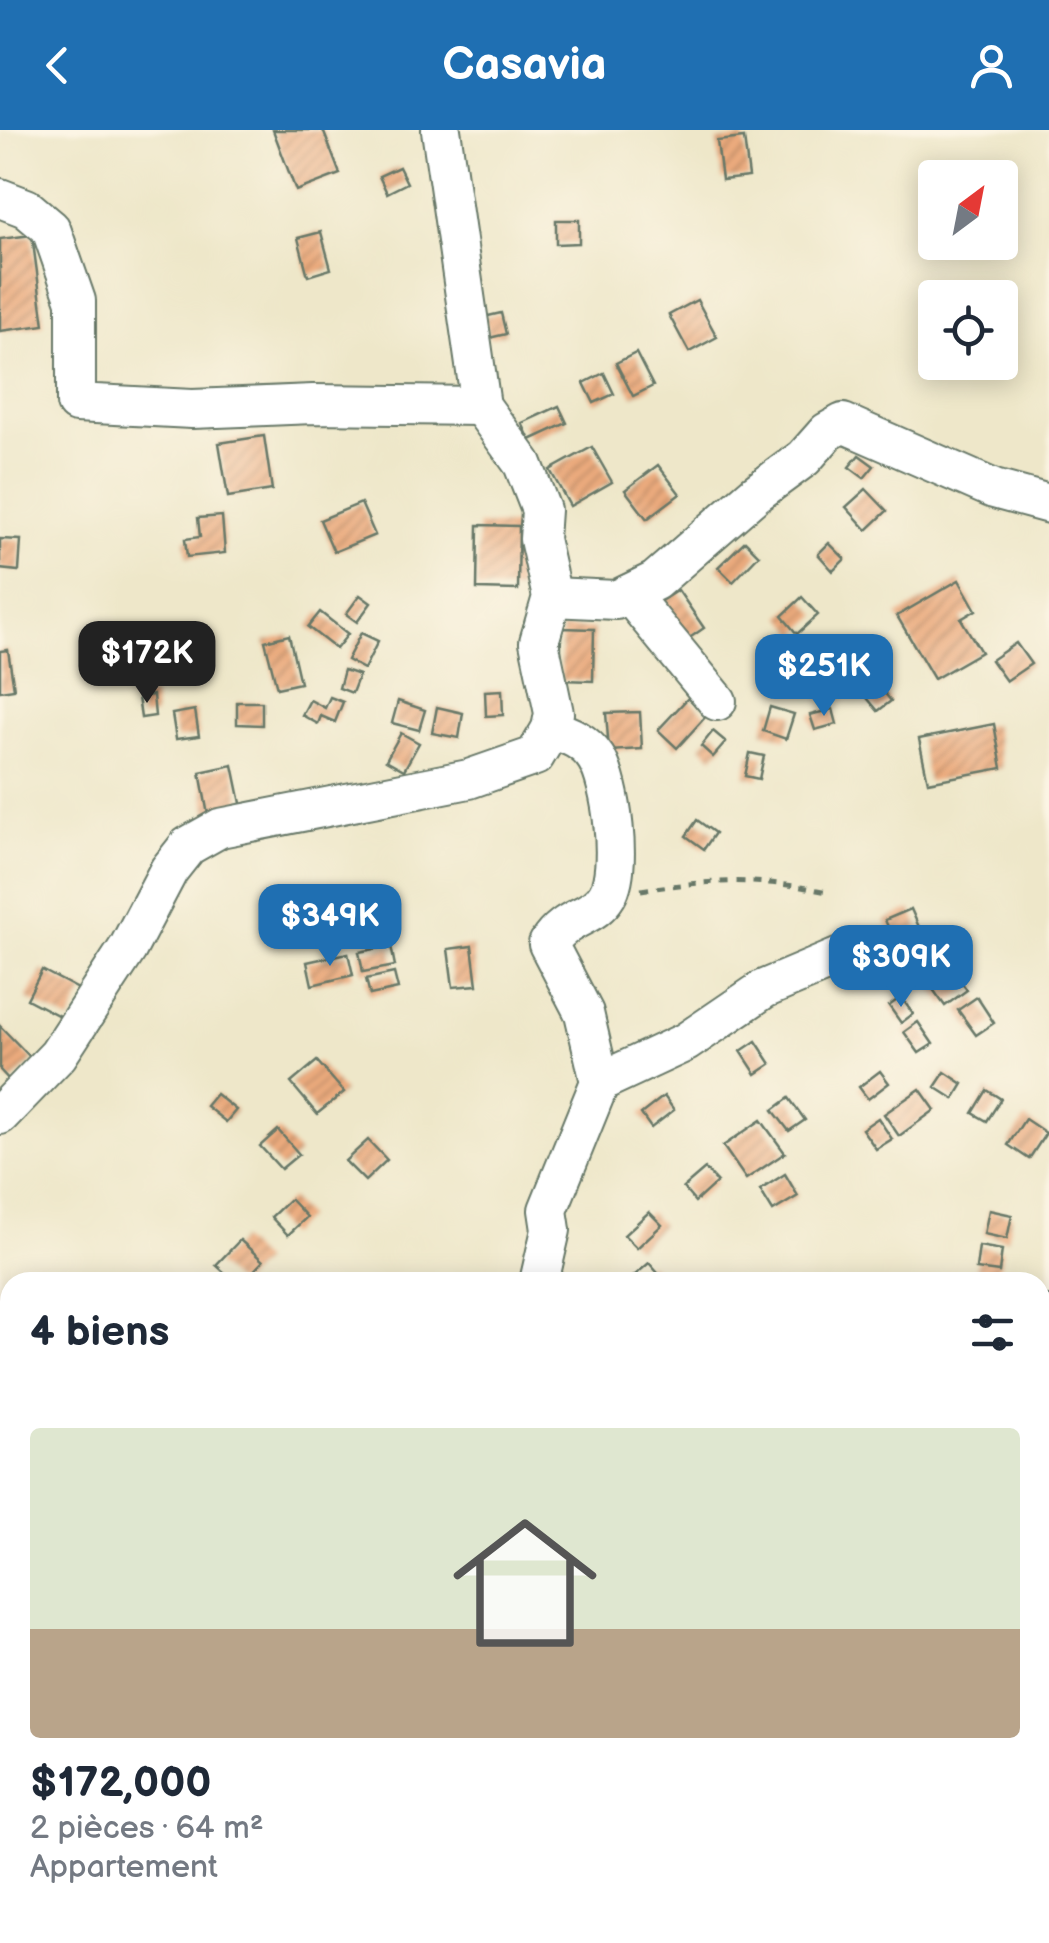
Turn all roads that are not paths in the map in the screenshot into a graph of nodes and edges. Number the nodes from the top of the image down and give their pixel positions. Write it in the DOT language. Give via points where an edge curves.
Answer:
graph roads {
  1 [pos="444,131"];
  2 [pos="0,198"];
  3 [pos="481,406"];
  4 [pos="1049,504"];
  5 [pos="629,594"];
  6 [pos="552,597"];
  7 [pos="717,701"];
  8 [pos="551,729"];
  9 [pos="859,949"];
  10 [pos="600,1082"];
  11 [pos="0,1115"];
  12 [pos="541,1272"];
  1 -- 3 [label="street"];
  2 -- 3 [label="street" via="26,208 51,230 76,301 76,403 192,409"];
  3 -- 6 [label="street" via="524,464 541,510 538,539"];
  4 -- 5 [label="street" via="994,489 842,423 655,582"];
  5 -- 6 [label="street" via="616,600"];
  5 -- 7 [label="street"];
  6 -- 8 [label="street" via="538,642 554,713"];
  8 -- 10 [label="street" via="576,738 596,757 608,784 615,868 608,894 559,927 548,944 584,1013"];
  8 -- 11 [label="street" via="535,756 469,778 220,828 188,846 58,1054"];
  9 -- 10 [label="street" via="764,989 686,1042"];
  10 -- 12 [label="street" via="548,1210 551,1230"];
}
